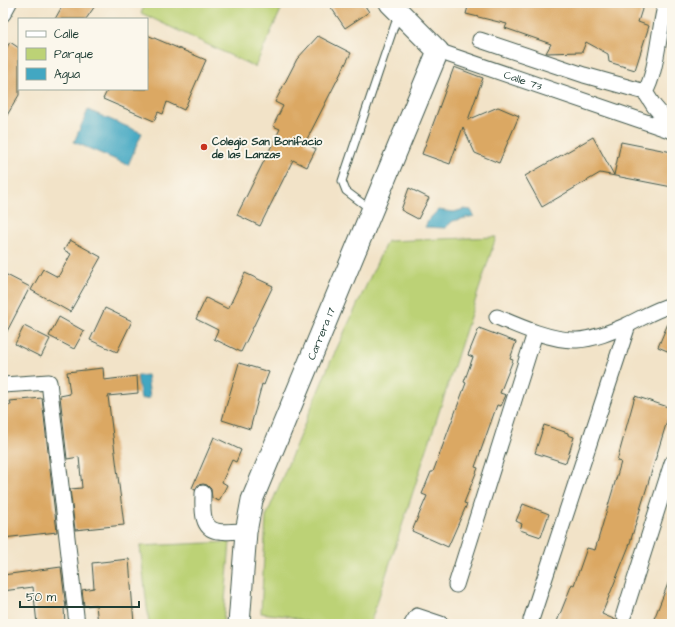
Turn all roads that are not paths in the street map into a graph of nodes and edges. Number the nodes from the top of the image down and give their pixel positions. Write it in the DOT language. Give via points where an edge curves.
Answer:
graph roads {
  1 [pos="9,3"];
  2 [pos="666,3"];
  3 [pos="394,8"];
  4 [pos="3,14"];
  5 [pos="480,40"];
  6 [pos="438,51"];
  7 [pos="645,92"];
  8 [pos="672,127"];
  9 [pos="672,131"];
  10 [pos="371,210"];
  11 [pos="672,305"];
  12 [pos="497,317"];
  13 [pos="628,325"];
  14 [pos="535,333"];
  15 [pos="3,385"];
  16 [pos="672,463"];
  17 [pos="203,493"];
  18 [pos="246,532"];
  19 [pos="456,585"];
  20 [pos="624,614"];
  21 [pos="531,620"];
  22 [pos="77,624"];
  23 [pos="239,624"];
  24 [pos="412,624"];
  25 [pos="441,624"];
  1 -- 4 [label="street"];
  2 -- 7 [label="street" via="651,78"];
  3 -- 6 [label="street, Calle 73"];
  3 -- 10 [label="lane" via="342,182 346,191"];
  5 -- 7 [label="street" via="584,75"];
  6 -- 9 [label="street, Calle 73"];
  6 -- 10 [label="street, Carrera 17"];
  7 -- 8 [label="street"];
  10 -- 18 [label="street, Carrera 17" via="252,500"];
  11 -- 13 [label="street"];
  12 -- 14 [label="street"];
  13 -- 14 [label="street" via="601,336 576,340"];
  13 -- 21 [label="street"];
  14 -- 19 [label="street"];
  15 -- 22 [label="street" via="49,382"];
  16 -- 20 [label="street"];
  17 -- 18 [label="street" via="202,514 206,523 216,531"];
  18 -- 23 [label="street, Carrera 17"];
  24 -- 25 [label="street" via="417,616"];
}
